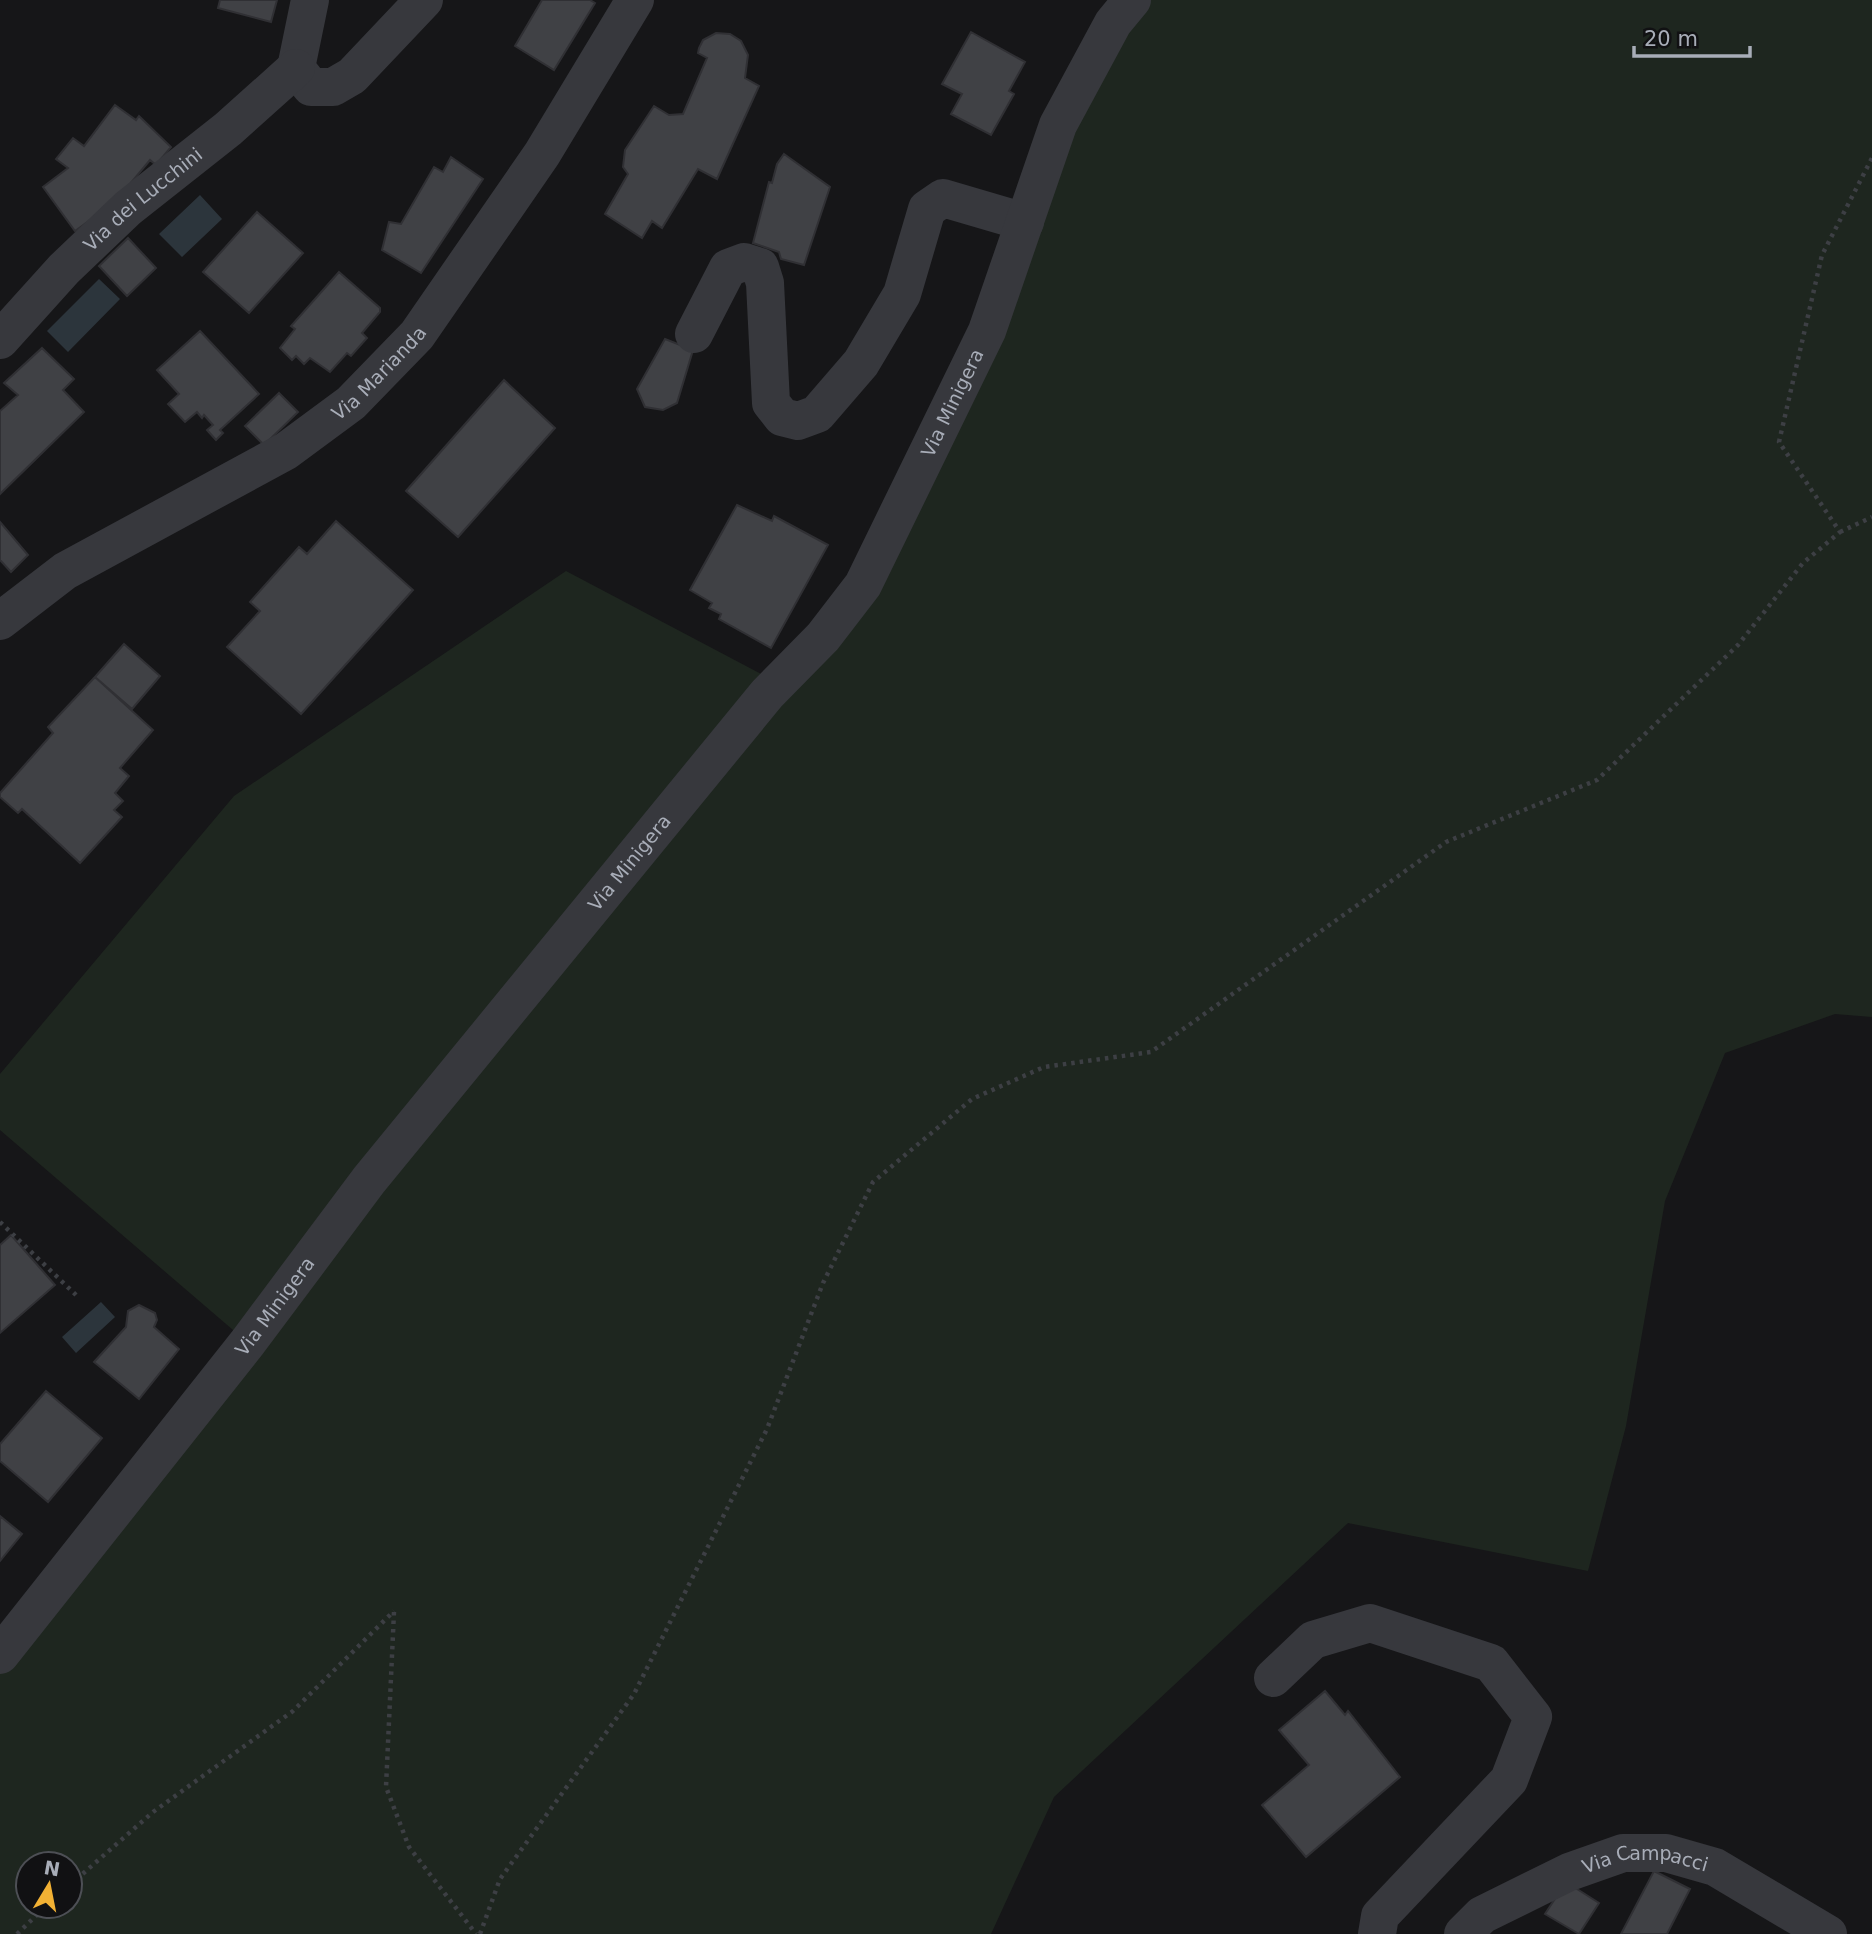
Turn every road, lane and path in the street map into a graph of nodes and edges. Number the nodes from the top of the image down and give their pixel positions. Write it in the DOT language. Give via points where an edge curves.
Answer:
graph roads {
  1 [pos="310,0"];
  2 [pos="424,0"];
  3 [pos="635,0"];
  4 [pos="1132,0"];
  5 [pos="296,68"];
  6 [pos="1872,158"];
  7 [pos="1025,222"];
  8 [pos="694,334"];
  9 [pos="0,340"];
  10 [pos="1872,517"];
  11 [pos="1840,532"];
  12 [pos="0,621"];
  13 [pos="0,1222"];
  14 [pos="76,1295"];
  15 [pos="0,1655"];
  16 [pos="1273,1678"];
  17 [pos="84,1873"];
  18 [pos="32,1920"];
  19 [pos="18,1934"];
  20 [pos="478,1934"];
  21 [pos="1377,1934"];
  22 [pos="1463,1934"];
  23 [pos="1828,1934"];
  1 -- 5 [label="street"];
  2 -- 5 [label="street" via="352,76 333,87 311,87"];
  3 -- 12 [label="street, Via Marianda" via="542,154 417,335 351,403 286,451 65,571"];
  4 -- 7 [label="street, Via Minigera" via="1113,23 1058,125"];
  5 -- 9 [label="street, Via dei Lucchini" via="128,208 64,268"];
  6 -- 11 [label="path" via="1822,255 1779,442"];
  7 -- 8 [label="street" via="943,198 927,209 902,294 861,363 817,414 798,421 782,417 771,403 765,283 760,267 744,262 728,268"];
  7 -- 15 [label="street, Via Minigera" via="987,331 863,585 823,637 766,694 369,1180"];
  10 -- 11 [label="path"];
  11 -- 20 [label="path" via="1803,564 1738,645 1597,780 1446,842 1151,1052 1044,1068 972,1099 873,1182 823,1283 767,1429 634,1694 500,1879"];
  13 -- 14 [label="path"];
  16 -- 21 [label="street" via="1313,1640 1370,1623 1491,1663 1533,1717 1509,1780 1380,1916"];
  17 -- 20 [label="path" via="153,1812 293,1712 394,1611 386,1787 409,1847"];
  18 -- 19 [label="path"];
  22 -- 23 [label="street, Via Campacci" via="1482,1915 1569,1872 1623,1853 1666,1853 1715,1867"];
}
